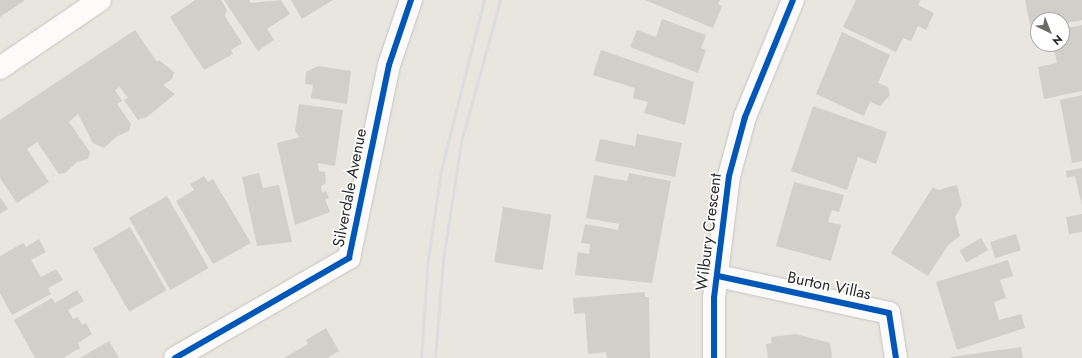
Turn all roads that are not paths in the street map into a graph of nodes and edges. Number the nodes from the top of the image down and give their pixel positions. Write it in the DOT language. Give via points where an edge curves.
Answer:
graph roads {
  1 [pos="100,0"];
  2 [pos="411,0"];
  3 [pos="793,0"];
  4 [pos="68,9"];
  5 [pos="0,68"];
  6 [pos="718,276"];
  7 [pos="175,358"];
  8 [pos="714,358"];
  9 [pos="896,358"];
  1 -- 4 [label="street"];
  2 -- 7 [label="street, Silverdale Avenue" via="389,65 349,258"];
  3 -- 6 [label="street, Wilbury Crescent" via="745,117 729,176"];
  4 -- 5 [label="street"];
  6 -- 8 [label="street, Wilbury Crescent" via="714,298"];
  6 -- 9 [label="street, Burton Villas" via="889,312"];
}
